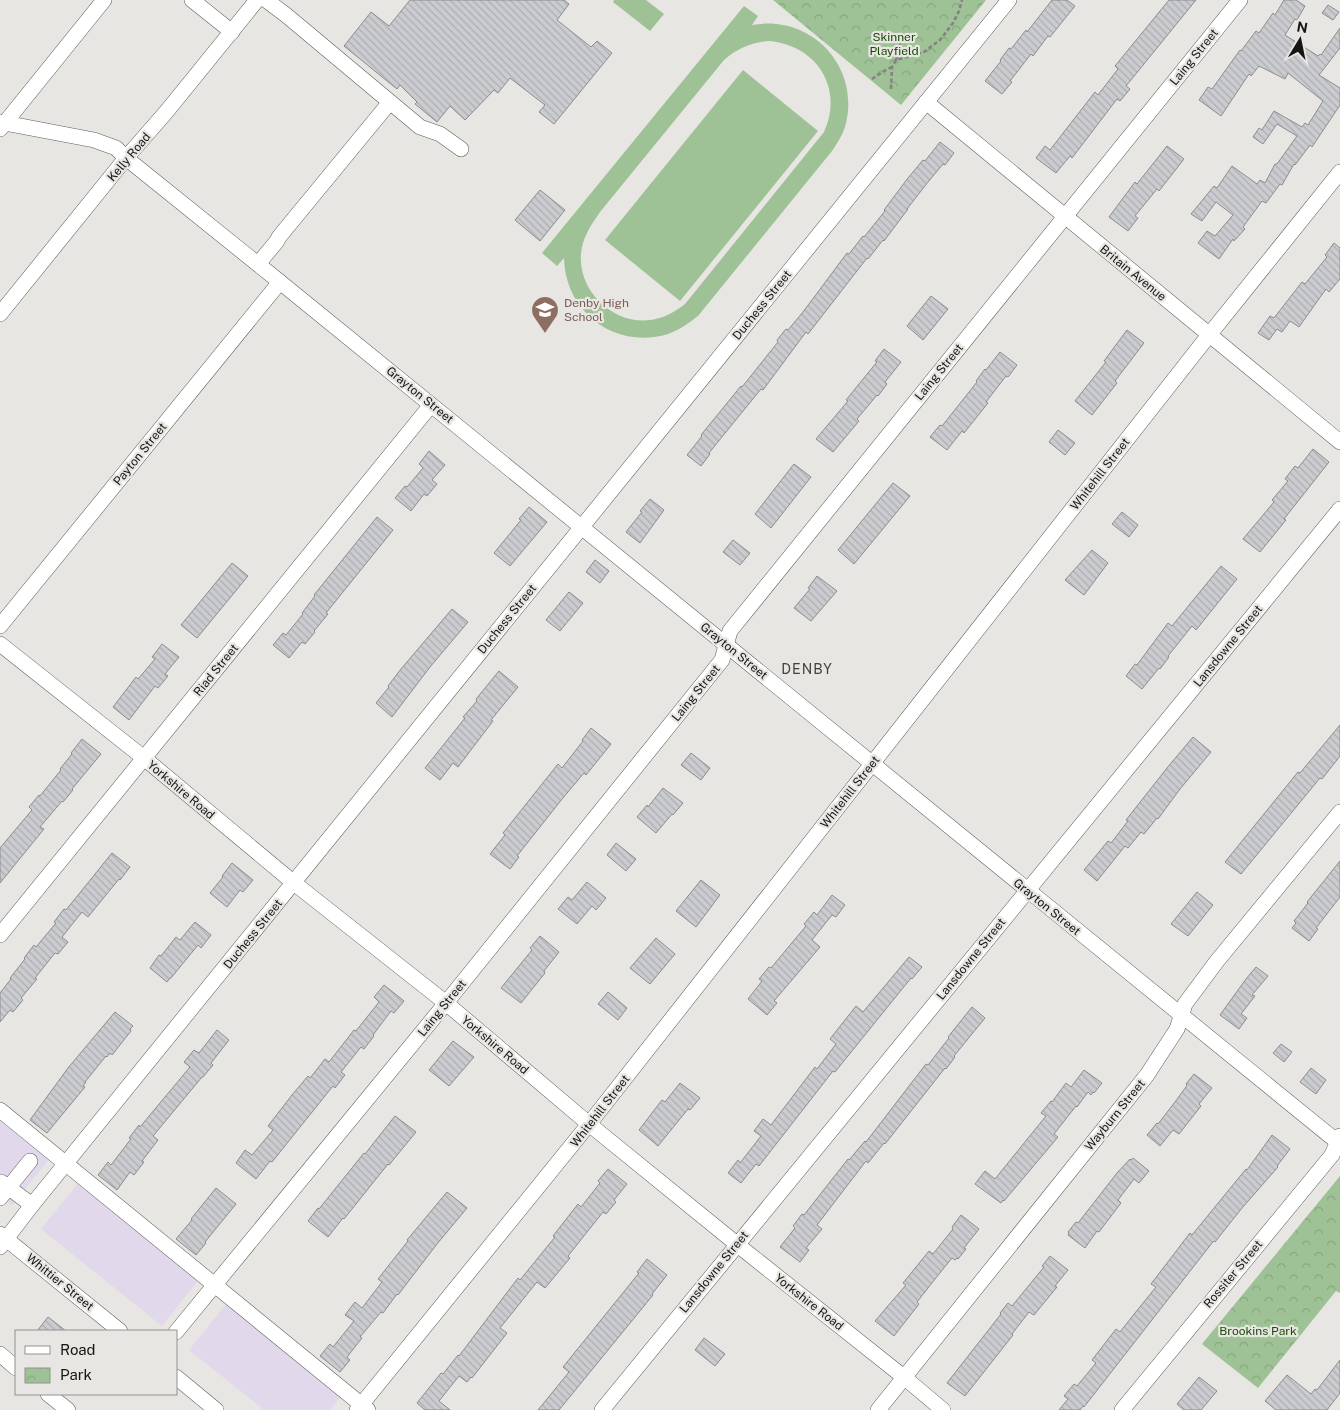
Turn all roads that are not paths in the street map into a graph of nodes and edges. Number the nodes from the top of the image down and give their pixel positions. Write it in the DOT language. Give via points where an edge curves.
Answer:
graph roads {
  1 [pos="104,0"];
  2 [pos="192,0"];
  3 [pos="258,0"];
  4 [pos="266,0"];
  5 [pos="1009,0"];
  6 [pos="1240,0"];
  7 [pos="232,32"];
  8 [pos="390,102"];
  9 [pos="926,102"];
  10 [pos="2,124"];
  11 [pos="462,149"];
  12 [pos="126,158"];
  13 [pos="1340,172"];
  14 [pos="1065,217"];
  15 [pos="258,264"];
  16 [pos="280,282"];
  17 [pos="0,314"];
  18 [pos="1209,335"];
  19 [pos="431,405"];
  20 [pos="1340,442"];
  21 [pos="1340,509"];
  22 [pos="582,527"];
  23 [pos="0,626"];
  24 [pos="0,644"];
  25 [pos="726,645"];
  26 [pos="144,758"];
  27 [pos="872,764"];
  28 [pos="1340,812"];
  29 [pos="294,883"];
  30 [pos="1027,890"];
  31 [pos="0,935"];
  32 [pos="446,1004"];
  33 [pos="1182,1015"];
  34 [pos="0,1110"];
  35 [pos="589,1124"];
  36 [pos="1339,1141"];
  37 [pos="30,1161"];
  38 [pos="66,1163"];
  39 [pos="3,1189"];
  40 [pos="32,1205"];
  41 [pos="2,1240"];
  42 [pos="736,1244"];
  43 [pos="214,1285"];
  44 [pos="119,1330"];
  45 [pos="178,1330"];
  46 [pos="0,1354"];
  47 [pos="15,1367"];
  48 [pos="905,1378"];
  49 [pos="178,1380"];
  50 [pos="49,1395"];
  51 [pos="362,1408"];
  52 [pos="68,1410"];
  53 [pos="216,1410"];
  54 [pos="602,1410"];
  55 [pos="878,1410"];
  56 [pos="943,1410"];
  57 [pos="1122,1410"];
  1 -- 10 [label="street"];
  2 -- 7 [label="street"];
  3 -- 7 [label="street, Kelly Road"];
  4 -- 8 [label="street"];
  5 -- 9 [label="street, Duchess Street"];
  6 -- 14 [label="street, Laing Street"];
  7 -- 12 [label="street, Kelly Road"];
  8 -- 11 [label="street" via="420,127 440,134"];
  8 -- 15 [label="street"];
  9 -- 14 [label="street, Britain Avenue"];
  9 -- 22 [label="street, Duchess Street"];
  10 -- 12 [label="street, Grayton Street" via="94,140 116,148"];
  12 -- 15 [label="street, Grayton Street"];
  12 -- 17 [label="street, Kelly Road"];
  13 -- 18 [label="street, Whitehill Street"];
  14 -- 18 [label="street, Britain Avenue"];
  14 -- 25 [label="street, Laing Street" via="730,631"];
  15 -- 16 [label="street, Grayton Street"];
  16 -- 19 [label="street, Grayton Street"];
  16 -- 23 [label="street, Payton Street"];
  18 -- 20 [label="street, Britain Avenue"];
  18 -- 27 [label="street, Whitehill Street"];
  19 -- 22 [label="street, Grayton Street"];
  19 -- 26 [label="street, Riad Street"];
  21 -- 30 [label="street, Lansdowne Street"];
  22 -- 25 [label="street, Grayton Street"];
  22 -- 29 [label="street, Duchess Street"];
  24 -- 26 [label="street, Yorkshire Road"];
  25 -- 27 [label="street, Grayton Street"];
  25 -- 32 [label="street, Laing Street" via="722,660"];
  26 -- 29 [label="street, Yorkshire Road"];
  26 -- 31 [label="street, Riad Street"];
  27 -- 30 [label="street, Grayton Street"];
  27 -- 35 [label="street, Whitehill Street"];
  28 -- 33 [label="street, Wayburn Street" via="1216,961 1185,1004"];
  29 -- 32 [label="street, Yorkshire Road"];
  29 -- 38 [label="street, Duchess Street"];
  30 -- 33 [label="street, Grayton Street"];
  30 -- 42 [label="street, Lansdowne Street"];
  32 -- 35 [label="street, Yorkshire Road"];
  32 -- 43 [label="street, Laing Street"];
  33 -- 36 [label="street, Grayton Street"];
  33 -- 48 [label="street, Wayburn Street" via="1177,1029 1147,1075"];
  34 -- 38 [label="street"];
  35 -- 42 [label="street, Yorkshire Road"];
  35 -- 51 [label="street, Whitehill Street"];
  36 -- 57 [label="street, Rossiter Street" via="1332,1155"];
  37 -- 39 [label="street"];
  38 -- 40 [label="street, Duchess Street"];
  38 -- 43 [label="street"];
  39 -- 40 [label="street"];
  40 -- 41 [label="street, Duchess Street"];
  41 -- 44 [label="street, Whittier Street"];
  42 -- 48 [label="street, Yorkshire Road"];
  42 -- 54 [label="street, Lansdowne Street"];
  43 -- 45 [label="street, Laing Street"];
  43 -- 51 [label="street"];
  46 -- 47 [label="street"];
  48 -- 55 [label="street, Wayburn Street"];
  48 -- 56 [label="street, Yorkshire Road"];
  49 -- 53 [label="street"];
  50 -- 52 [label="street"];
}
